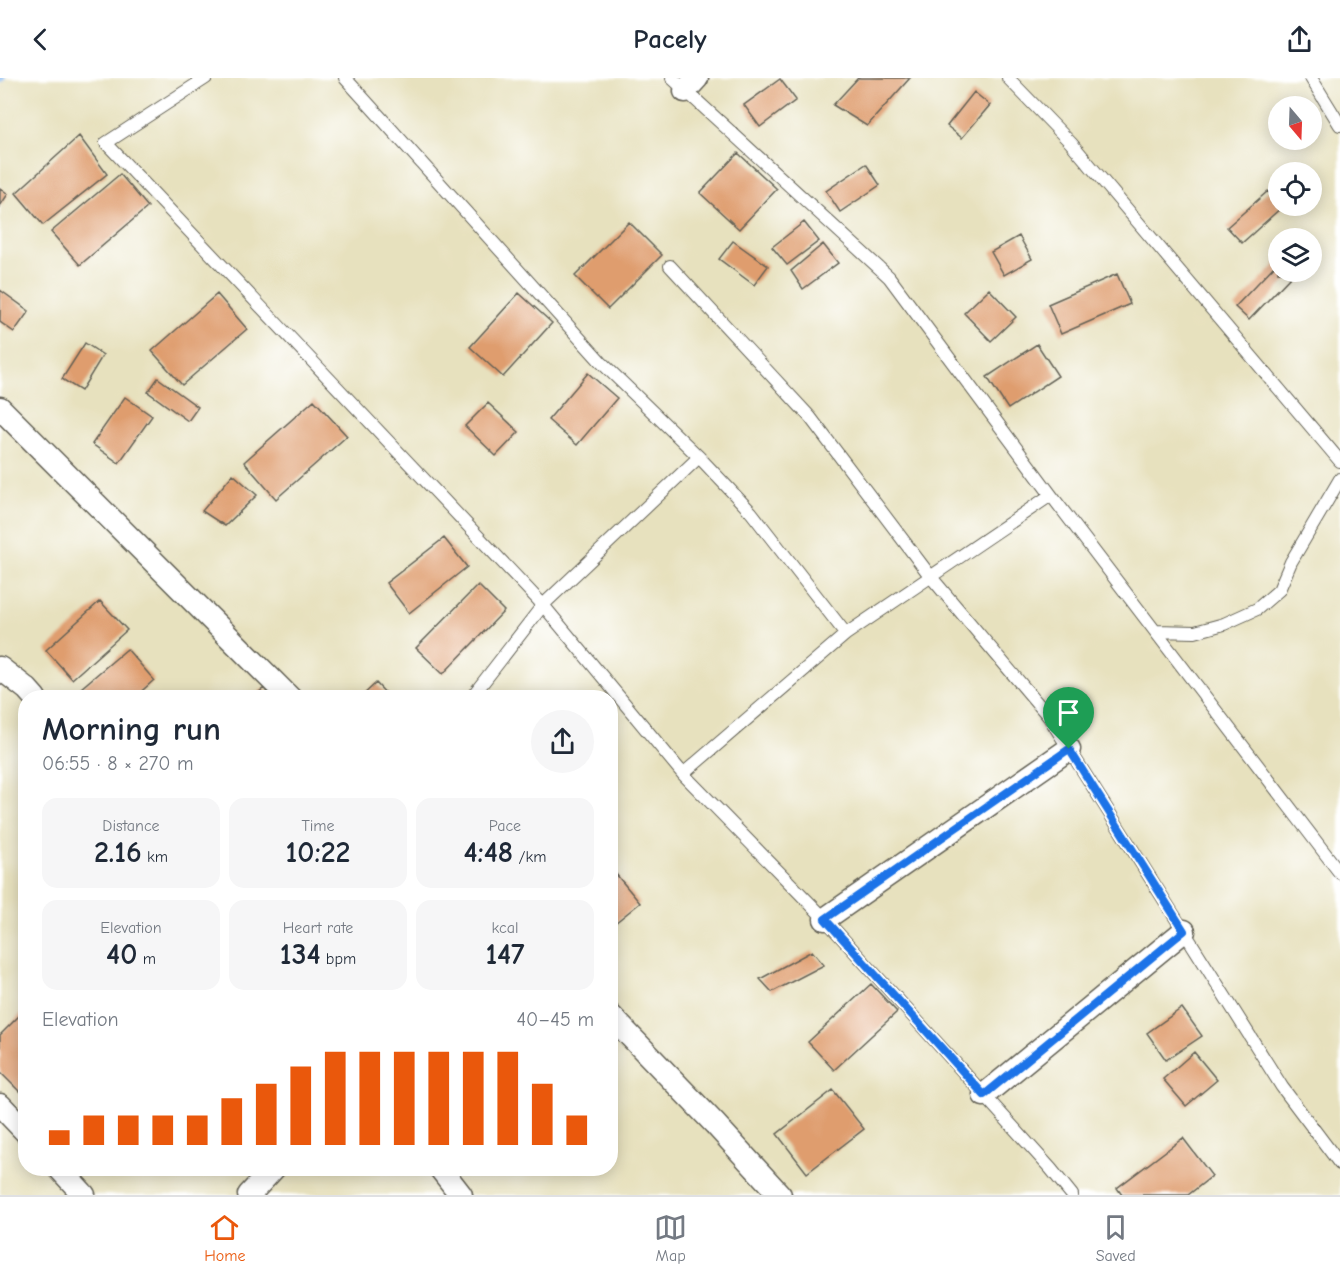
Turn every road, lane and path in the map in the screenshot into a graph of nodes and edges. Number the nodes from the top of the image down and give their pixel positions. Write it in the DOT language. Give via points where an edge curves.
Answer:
graph roads {
  1 [pos="206,78"];
  2 [pos="345,78"];
  3 [pos="1008,78"];
  4 [pos="1311,78"];
  5 [pos="684,82"];
  6 [pos="1340,125"];
  7 [pos="670,266"];
  8 [pos="0,408"];
  9 [pos="699,457"];
  10 [pos="1340,460"];
  11 [pos="1340,479"];
  12 [pos="1051,495"];
  13 [pos="932,577"];
  14 [pos="543,605"];
  15 [pos="1156,631"];
  16 [pos="846,634"];
  17 [pos="0,668"];
  18 [pos="28,690"];
  19 [pos="282,690"];
  20 [pos="477,690"];
  21 [pos="613,690"];
  22 [pos="618,696"];
  23 [pos="1069,749"];
  24 [pos="683,774"];
  25 [pos="1340,873"];
  26 [pos="825,919"];
  27 [pos="1184,931"];
  28 [pos="618,1023"];
  29 [pos="984,1095"];
  30 [pos="0,1105"];
  31 [pos="18,1124"];
  32 [pos="1340,1164"];
  33 [pos="66,1176"];
  34 [pos="267,1176"];
  35 [pos="447,1176"];
  36 [pos="84,1195"];
  37 [pos="249,1195"];
  38 [pos="462,1195"];
  39 [pos="780,1195"];
  40 [pos="1072,1195"];
  1 -- 14 [label="lane" via="106,143"];
  2 -- 9 [label="lane" via="601,362"];
  3 -- 10 [label="lane" via="1071,143"];
  4 -- 6 [label="lane"];
  5 -- 12 [label="lane" via="889,278"];
  7 -- 13 [label="lane" via="810,417"];
  8 -- 19 [label="street"];
  9 -- 14 [label="lane"];
  9 -- 16 [label="lane" via="751,512"];
  11 -- 15 [label="lane" via="1279,590 1257,609 1195,632"];
  12 -- 13 [label="lane"];
  12 -- 15 [label="lane"];
  13 -- 16 [label="lane"];
  13 -- 23 [label="lane" via="1049,717"];
  14 -- 20 [label="lane"];
  14 -- 21 [label="lane"];
  15 -- 25 [label="lane"];
  16 -- 24 [label="lane"];
  17 -- 18 [label="street"];
  22 -- 24 [label="lane"];
  23 -- 26 [label="street"];
  23 -- 27 [label="lane"];
  24 -- 26 [label="lane"];
  26 -- 29 [label="lane"];
  27 -- 29 [label="street"];
  27 -- 32 [label="lane" via="1282,1087"];
  28 -- 39 [label="street"];
  29 -- 40 [label="lane"];
  30 -- 31 [label="street"];
  33 -- 36 [label="street"];
  34 -- 37 [label="street"];
  35 -- 38 [label="street"];
}
